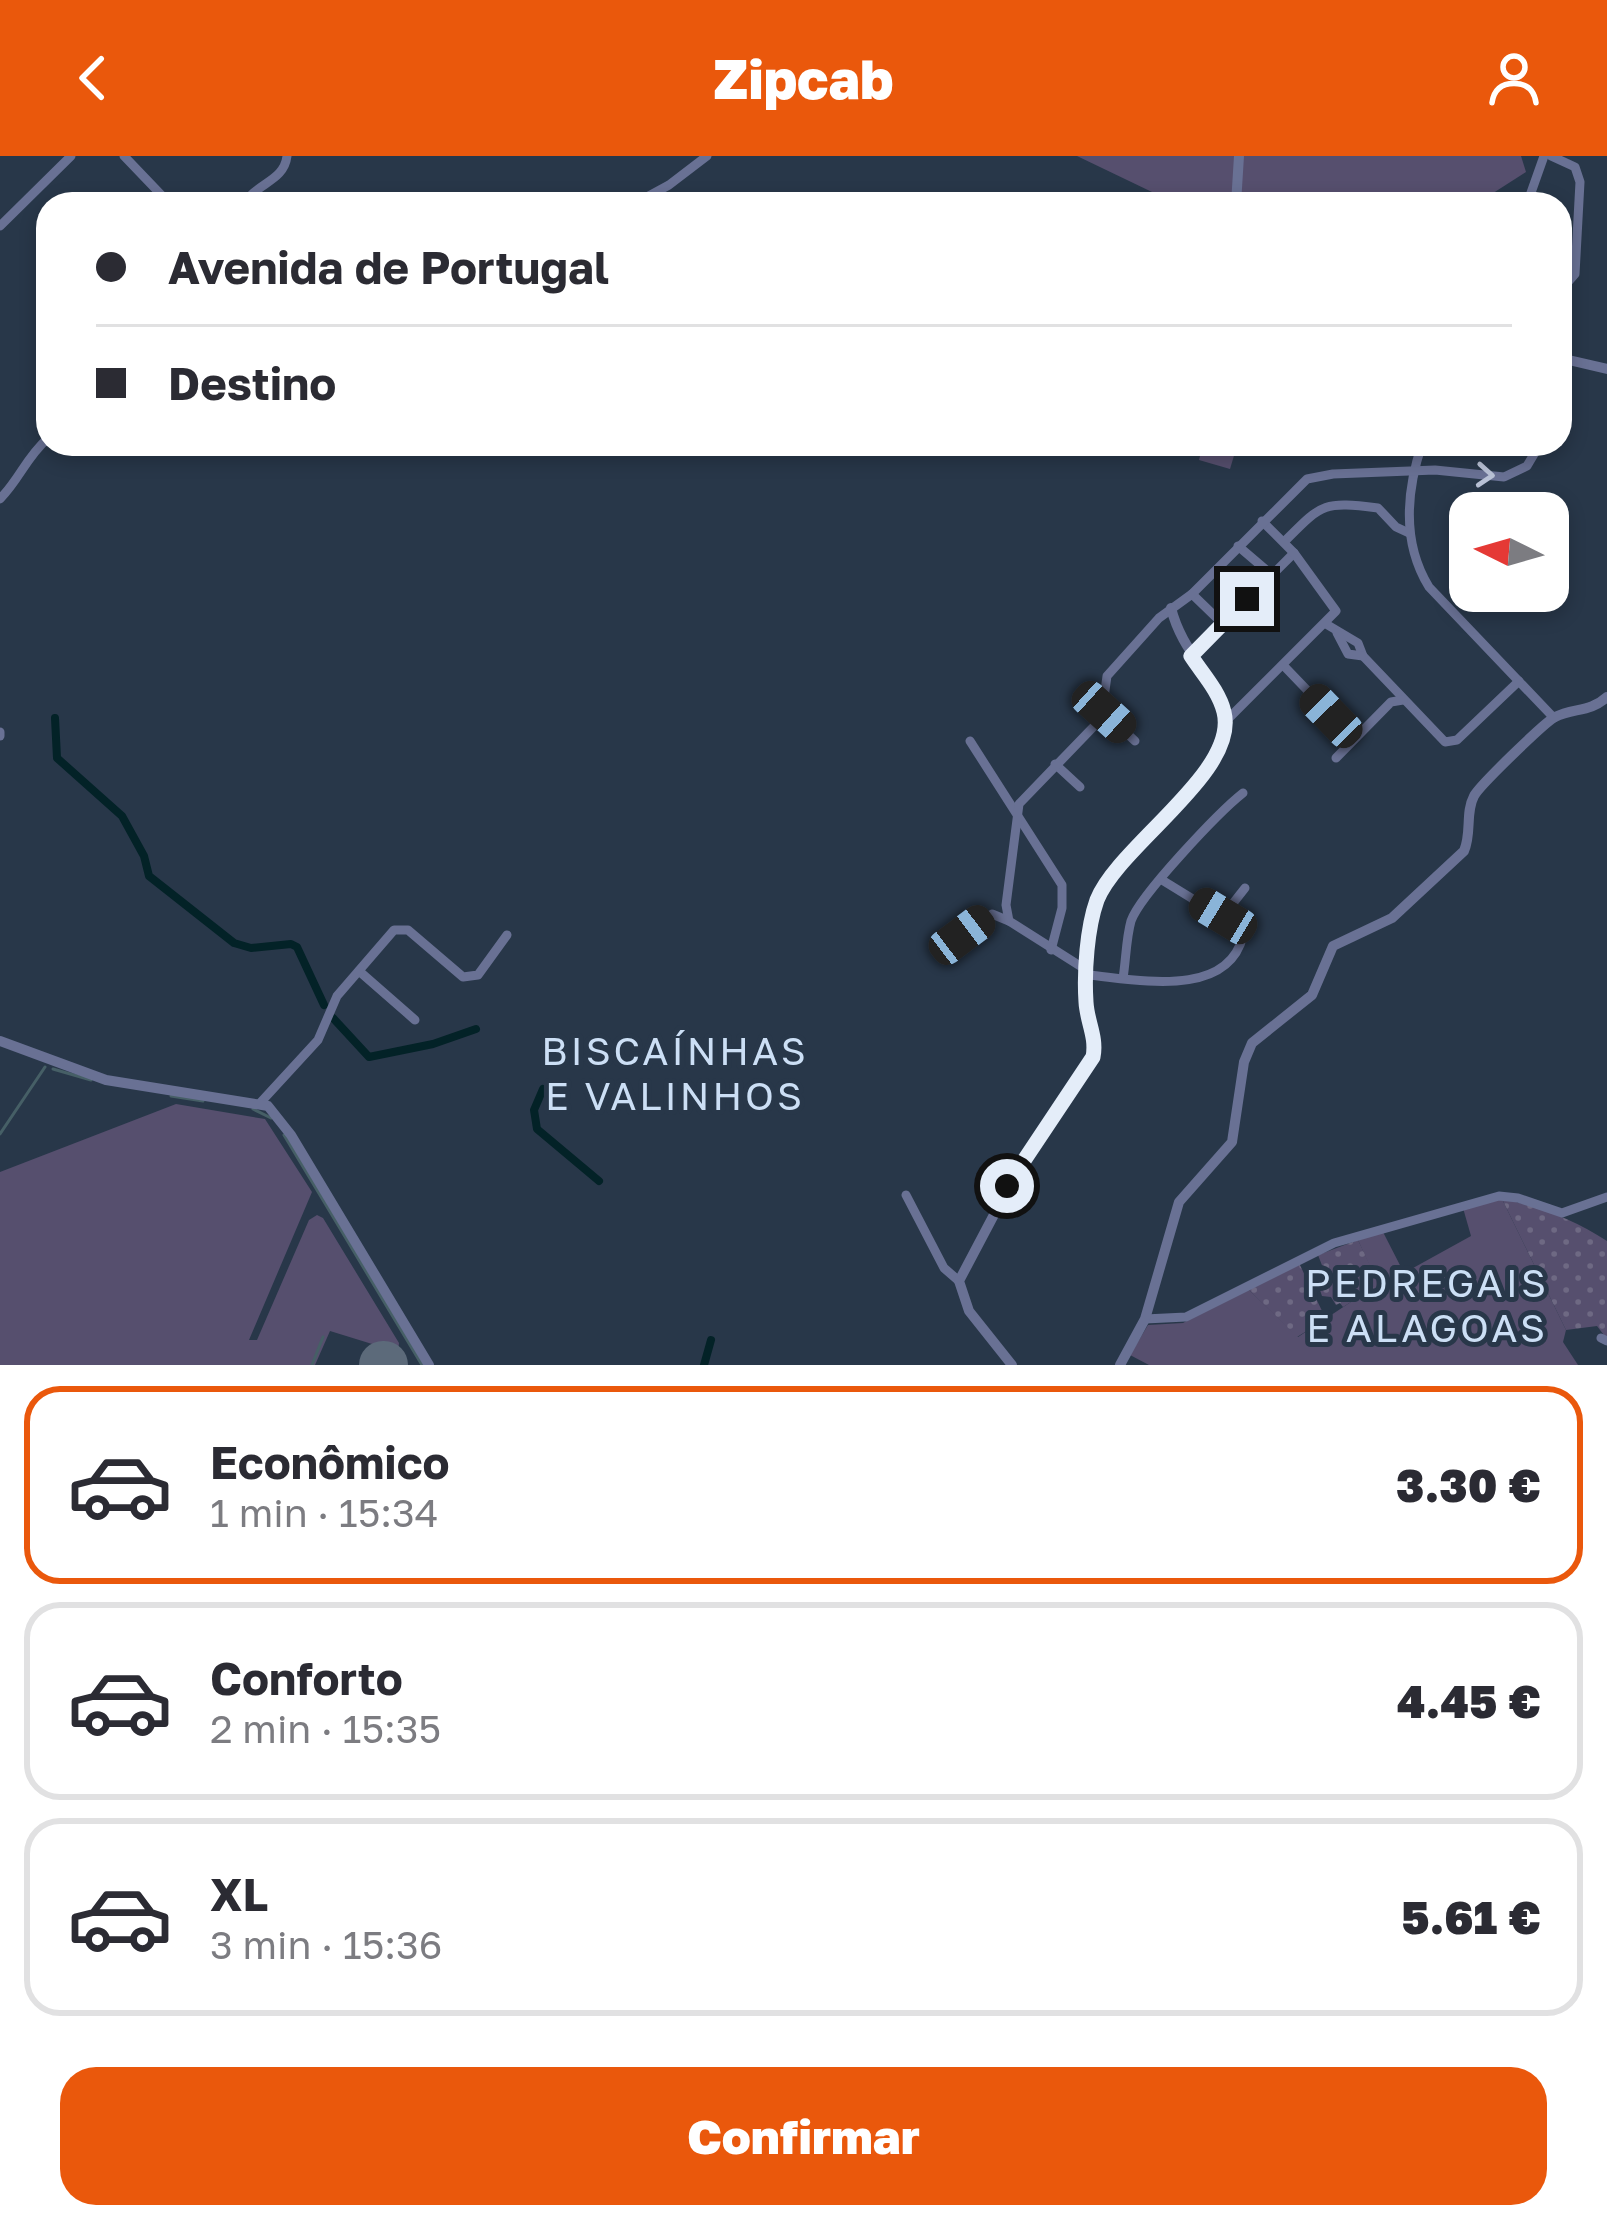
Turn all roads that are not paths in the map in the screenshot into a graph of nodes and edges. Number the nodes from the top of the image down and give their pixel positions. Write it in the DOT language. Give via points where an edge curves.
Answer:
graph roads {
  1 [pos="71,156"];
  2 [pos="124,156"];
  3 [pos="287,156"];
  4 [pos="707,156"];
  5 [pos="1239,156"];
  6 [pos="1548,156"];
  7 [pos="158,192"];
  8 [pos="253,192"];
  9 [pos="656,192"];
  10 [pos="1237,192"];
  11 [pos="1532,192"];
  12 [pos="0,226"];
  13 [pos="1572,278"];
  14 [pos="1572,362"];
  15 [pos="1607,369"];
  16 [pos="36,449"];
  17 [pos="1418,456"];
  18 [pos="1533,456"];
  19 [pos="1414,470"];
  20 [pos="0,499"];
  21 [pos="1262,521"];
  22 [pos="1409,533"];
  23 [pos="1284,542"];
  24 [pos="1238,546"];
  25 [pos="1294,553"];
  26 [pos="1272,575"];
  27 [pos="1192,595"];
  28 [pos="1171,608"];
  29 [pos="1223,624"];
  30 [pos="1325,624"];
  31 [pos="1191,656"];
  32 [pos="1283,665"];
  33 [pos="1519,681"];
  34 [pos="1607,697"];
  35 [pos="1402,700"];
  36 [pos="1104,712"];
  37 [pos="1331,716"];
  38 [pos="1554,718"];
  39 [pos="1226,722"];
  40 [pos="970,741"];
  41 [pos="1135,741"];
  42 [pos="1336,758"];
  43 [pos="1055,764"];
  44 [pos="1080,787"];
  45 [pos="1243,793"];
  46 [pos="1016,814"];
  47 [pos="1162,880"];
  48 [pos="1245,888"];
  49 [pos="1223,916"];
  50 [pos="1009,921"];
  51 [pos="507,935"];
  52 [pos="1051,950"];
  53 [pos="939,953"];
  54 [pos="359,970"];
  55 [pos="1088,973"];
  56 [pos="1123,978"];
  57 [pos="410,1020"];
  58 [pos="0,1041"];
  59 [pos="261,1102"];
  60 [pos="906,1195"];
  61 [pos="1607,1197"];
  62 [pos="958,1281"];
  63 [pos="1145,1318"];
  64 [pos="429,1365"];
  65 [pos="1012,1365"];
  66 [pos="1120,1365"];
  1 -- 12 [label="street"];
  2 -- 7 [label="street"];
  3 -- 8 [label="street" via="280,174"];
  4 -- 9 [label="street"];
  5 -- 10 [label="street"];
  6 -- 11 [label="street"];
  6 -- 13 [label="street" via="1575,167 1580,182"];
  14 -- 15 [label="street"];
  16 -- 20 [label="street"];
  17 -- 19 [label="street"];
  19 -- 18 [label="street, one-way" via="1504,477"];
  19 -- 21 [label="street" via="1307,479"];
  19 -- 22 [label="street"];
  21 -- 23 [label="street"];
  21 -- 24 [label="street"];
  22 -- 23 [label="street" via="1378,508 1327,506"];
  22 -- 33 [label="street" via="1429,587"];
  23 -- 25 [label="street"];
  24 -- 26 [label="street"];
  24 -- 27 [label="street"];
  25 -- 26 [label="street"];
  25 -- 30 [label="street" via="1335,606"];
  26 -- 29 [label="street"];
  27 -- 28 [label="street"];
  27 -- 29 [label="street"];
  28 -- 31 [label="street"];
  28 -- 36 [label="street" via="1107,676"];
  29 -- 31 [label="street"];
  30 -- 32 [label="street"];
  30 -- 35 [label="street"];
  31 -- 39 [label="street"];
  32 -- 37 [label="street"];
  32 -- 39 [label="street"];
  33 -- 35 [label="street" via="1451,743"];
  33 -- 38 [label="street"];
  34 -- 38 [label="street"];
  35 -- 42 [label="street"];
  36 -- 41 [label="street"];
  36 -- 43 [label="street"];
  38 -- 63 [label="street" via="1472,798 1464,851 1393,918 1334,946 1312,995 1252,1043 1237,1131 1179,1202"];
  39 -- 55 [label="street" via="1211,763 1104,886"];
  40 -- 46 [label="street"];
  43 -- 44 [label="street"];
  43 -- 46 [label="street"];
  45 -- 47 [label="street"];
  46 -- 50 [label="street"];
  46 -- 52 [label="street" via="1062,886"];
  47 -- 49 [label="street"];
  47 -- 56 [label="street" via="1132,918"];
  48 -- 49 [label="street"];
  49 -- 56 [label="street" via="1243,936 1216,969 1181,981"];
  50 -- 52 [label="street"];
  50 -- 53 [label="street" via="992,914"];
  51 -- 54 [label="street" via="472,977 455,974 401,928"];
  52 -- 55 [label="street"];
  54 -- 57 [label="street"];
  54 -- 59 [label="street" via="318,1040"];
  55 -- 56 [label="street"];
  55 -- 62 [label="street" via="1093,1057 1025,1156"];
  58 -- 59 [label="street" via="106,1080"];
  59 -- 64 [label="street" via="291,1135"];
  60 -- 62 [label="street"];
  61 -- 63 [label="street" via="1562,1214 1499,1196 1334,1243 1186,1317"];
  62 -- 65 [label="street" via="969,1311"];
  63 -- 66 [label="street"];
}
